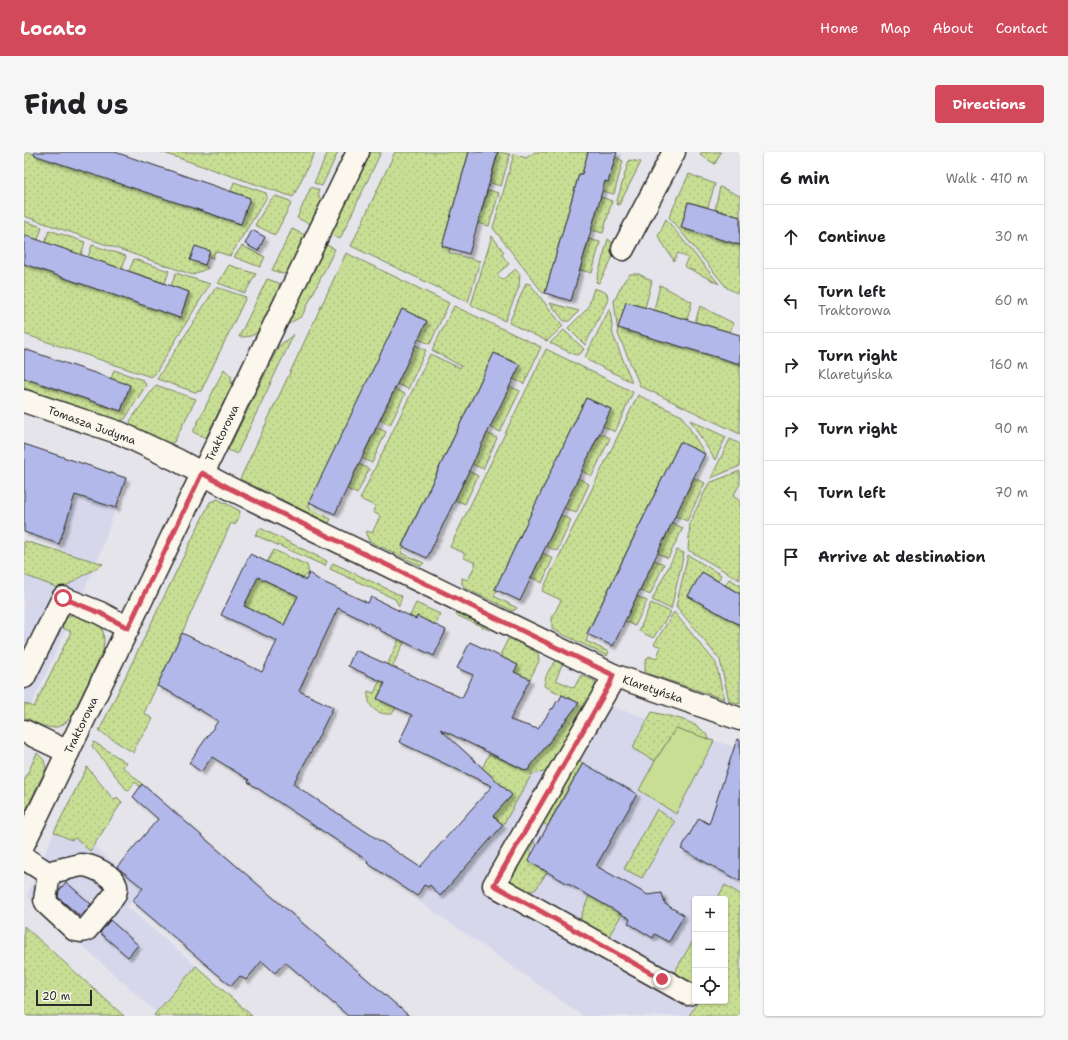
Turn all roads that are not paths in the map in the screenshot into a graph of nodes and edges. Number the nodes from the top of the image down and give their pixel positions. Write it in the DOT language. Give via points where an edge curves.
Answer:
graph roads {
  1 [pos="358,152"];
  2 [pos="674,152"];
  3 [pos="623,250"];
  4 [pos="24,401"];
  5 [pos="202,473"];
  6 [pos="128,628"];
  7 [pos="613,675"];
  8 [pos="24,677"];
  9 [pos="740,719"];
  10 [pos="24,730"];
  11 [pos="68,752"];
  12 [pos="24,843"];
  13 [pos="24,858"];
  14 [pos="49,874"];
  15 [pos="688,994"];
  1 -- 5 [label="street, Traktorowa"];
  2 -- 3 [label="street"];
  4 -- 5 [label="street, Tomasza Judyma" via="120,433"];
  5 -- 6 [label="street, Traktorowa"];
  5 -- 7 [label="street, Klaretyńska"];
  6 -- 8 [label="street" via="63,598"];
  6 -- 11 [label="street, Traktorowa"];
  7 -- 9 [label="street, Klaretyńska"];
  7 -- 15 [label="street" via="494,885"];
  10 -- 11 [label="street"];
  11 -- 12 [label="street, Traktorowa"];
  13 -- 14 [label="street"];
}
